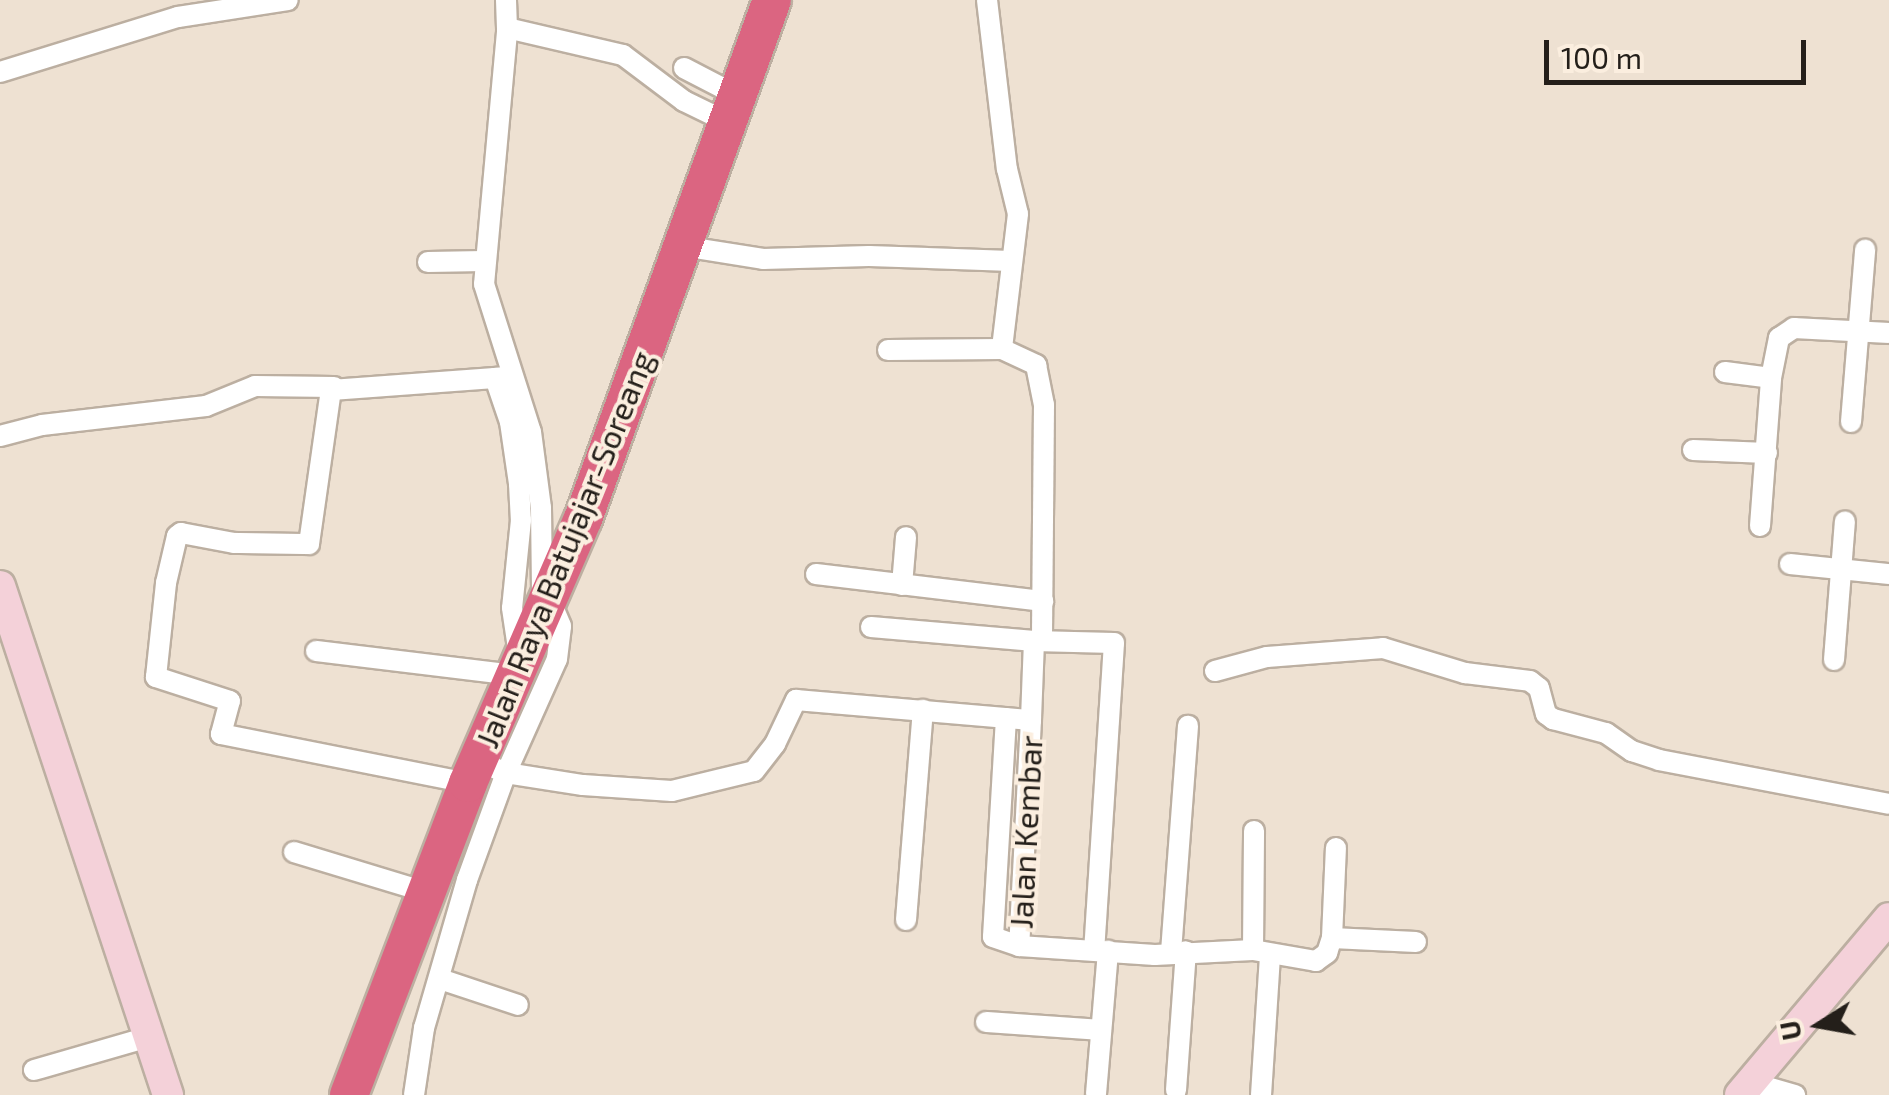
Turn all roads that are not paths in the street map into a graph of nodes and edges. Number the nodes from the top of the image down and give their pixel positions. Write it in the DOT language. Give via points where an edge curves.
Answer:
graph roads {
  1 [pos="288,0"];
  2 [pos="506,0"];
  3 [pos="772,0"];
  4 [pos="987,0"];
  5 [pos="507,28"];
  6 [pos="684,68"];
  7 [pos="0,72"];
  8 [pos="732,109"];
  9 [pos="682,246"];
  10 [pos="1866,250"];
  11 [pos="484,261"];
  12 [pos="1010,261"];
  13 [pos="428,262"];
  14 [pos="1858,331"];
  15 [pos="1889,332"];
  16 [pos="1002,349"];
  17 [pos="888,350"];
  18 [pos="1726,372"];
  19 [pos="504,377"];
  20 [pos="1771,378"];
  21 [pos="334,387"];
  22 [pos="1850,422"];
  23 [pos="0,436"];
  24 [pos="1693,450"];
  25 [pos="1767,453"];
  26 [pos="1845,521"];
  27 [pos="1760,526"];
  28 [pos="906,537"];
  29 [pos="1790,564"];
  30 [pos="1845,571"];
  31 [pos="816,574"];
  32 [pos="1889,574"];
  33 [pos="902,585"];
  34 [pos="0,586"];
  35 [pos="1044,601"];
  36 [pos="543,612"];
  37 [pos="871,627"];
  38 [pos="1038,641"];
  39 [pos="316,651"];
  40 [pos="1834,660"];
  41 [pos="519,664"];
  42 [pos="1214,671"];
  43 [pos="923,710"];
  44 [pos="1006,718"];
  45 [pos="1031,720"];
  46 [pos="1188,726"];
  47 [pos="488,771"];
  48 [pos="1889,804"];
  49 [pos="1254,830"];
  50 [pos="1336,848"];
  51 [pos="294,852"];
  52 [pos="426,892"];
  53 [pos="1889,918"];
  54 [pos="906,920"];
  55 [pos="1332,938"];
  56 [pos="1416,942"];
  57 [pos="1019,946"];
  58 [pos="1101,950"];
  59 [pos="1179,952"];
  60 [pos="1261,953"];
  61 [pos="440,978"];
  62 [pos="518,1006"];
  63 [pos="986,1022"];
  64 [pos="1099,1030"];
  65 [pos="146,1038"];
  66 [pos="34,1070"];
  67 [pos="1745,1089"];
  68 [pos="1176,1090"];
  69 [pos="1096,1094"];
  70 [pos="168,1095"];
  71 [pos="349,1095"];
  72 [pos="414,1095"];
  73 [pos="1261,1095"];
  74 [pos="1795,1095"];
  1 -- 7 [label="street" via="178,17"];
  2 -- 5 [label="street"];
  3 -- 8 [label="highway, Jalan Raya Batujajar-Soreang"];
  4 -- 12 [label="street" via="1018,214"];
  5 -- 8 [label="street" via="623,55 684,101"];
  5 -- 11 [label="street"];
  6 -- 8 [label="street"];
  8 -- 9 [label="highway, Jalan Raya Batujajar-Soreang"];
  9 -- 12 [label="street" via="763,259"];
  9 -- 36 [label="highway, Jalan Raya Batujajar-Soreang"];
  10 -- 14 [label="street"];
  11 -- 13 [label="street"];
  11 -- 19 [label="street"];
  12 -- 16 [label="street"];
  14 -- 15 [label="street"];
  14 -- 20 [label="street" via="1785,331"];
  14 -- 22 [label="street"];
  16 -- 17 [label="street"];
  16 -- 35 [label="street" via="1036,365 1041,384"];
  18 -- 20 [label="street"];
  19 -- 21 [label="street"];
  19 -- 36 [label="street" via="538,472"];
  19 -- 41 [label="street" via="519,484 512,608"];
  20 -- 25 [label="street"];
  21 -- 23 [label="street" via="255,386 206,406"];
  21 -- 47 [label="street" via="321,438 310,544 177,536 156,677 230,702 221,734"];
  24 -- 25 [label="street"];
  25 -- 27 [label="street"];
  26 -- 30 [label="street"];
  28 -- 33 [label="street"];
  29 -- 30 [label="street"];
  30 -- 32 [label="street"];
  30 -- 40 [label="street"];
  31 -- 33 [label="street"];
  33 -- 35 [label="street"];
  34 -- 65 [label="street"];
  35 -- 38 [label="street"];
  36 -- 41 [label="highway, Jalan Raya Batujajar-Soreang"];
  36 -- 47 [label="street" via="561,626 561,642"];
  37 -- 38 [label="street"];
  38 -- 45 [label="street"];
  38 -- 58 [label="street" via="1114,643"];
  39 -- 41 [label="street"];
  41 -- 47 [label="highway, Jalan Raya Batujajar-Soreang"];
  42 -- 48 [label="street" via="1267,657 1383,648 1466,673 1530,682 1553,719 1606,733 1659,760"];
  43 -- 44 [label="street, Jalan Kembar"];
  43 -- 47 [label="street, Jalan Kembar" via="796,700 754,771 672,791"];
  43 -- 54 [label="street"];
  44 -- 45 [label="street, Jalan Kembar"];
  44 -- 57 [label="street" via="993,936"];
  45 -- 57 [label="street, Jalan Kembar"];
  46 -- 59 [label="street"];
  47 -- 52 [label="highway, Jalan Raya Batujajar-Soreang"];
  47 -- 61 [label="street"];
  49 -- 60 [label="street"];
  50 -- 55 [label="street"];
  51 -- 52 [label="street"];
  52 -- 71 [label="highway, Jalan Raya Batujajar-Soreang"];
  53 -- 67 [label="street"];
  55 -- 56 [label="street"];
  55 -- 60 [label="street, Jalan Kembar" via="1327,954 1316,961"];
  57 -- 58 [label="street, Jalan Kembar"];
  58 -- 59 [label="street, Jalan Kembar"];
  58 -- 64 [label="street"];
  59 -- 60 [label="street, Jalan Kembar"];
  59 -- 68 [label="street"];
  60 -- 73 [label="street"];
  61 -- 62 [label="street"];
  61 -- 72 [label="street"];
  63 -- 64 [label="street"];
  64 -- 69 [label="street"];
  65 -- 66 [label="street"];
  65 -- 70 [label="street"];
  67 -- 74 [label="street"];
}
